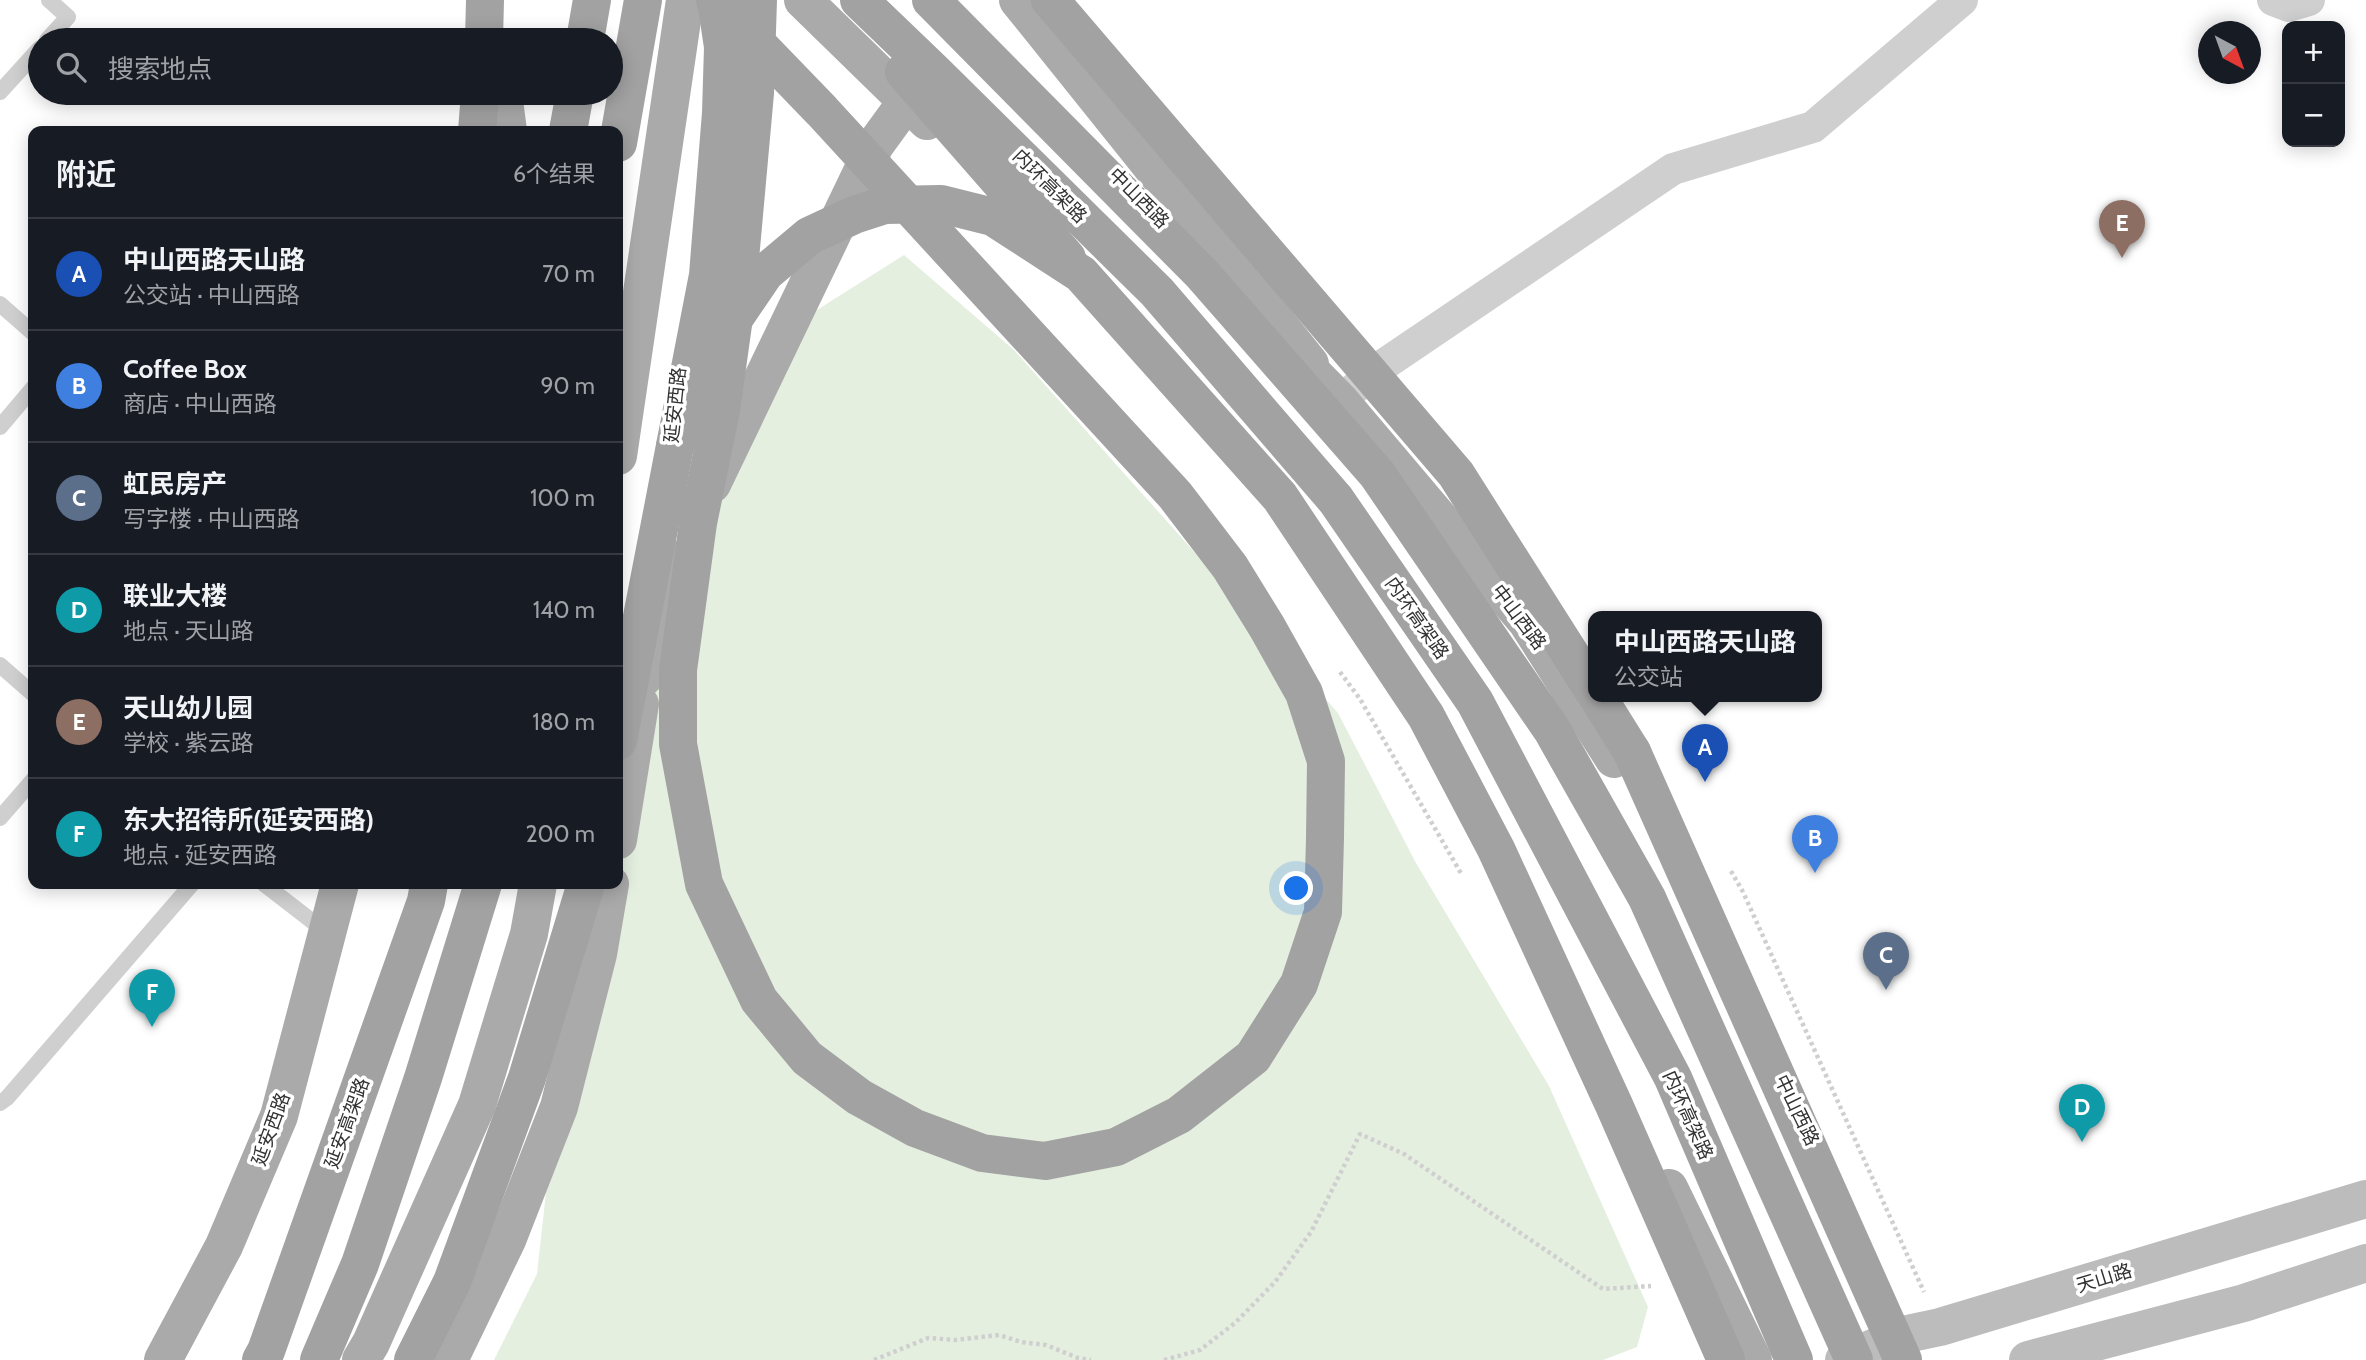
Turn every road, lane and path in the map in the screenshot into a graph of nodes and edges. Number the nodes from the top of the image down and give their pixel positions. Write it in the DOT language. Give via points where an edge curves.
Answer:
graph roads {
  1 [pos="50,0"];
  2 [pos="485,0"];
  3 [pos="491,0"];
  4 [pos="592,0"];
  5 [pos="601,0"];
  6 [pos="643,0"];
  7 [pos="648,0"];
  8 [pos="685,0"];
  9 [pos="705,0"];
  10 [pos="716,0"];
  11 [pos="758,0"];
  12 [pos="803,0"];
  13 [pos="840,0"];
  14 [pos="859,0"];
  15 [pos="932,0"];
  16 [pos="944,0"];
  17 [pos="1018,0"];
  18 [pos="1050,0"];
  19 [pos="1962,0"];
  20 [pos="2273,0"];
  21 [pos="2309,0"];
  22 [pos="58,28"];
  23 [pos="484,28"];
  24 [pos="494,28"];
  25 [pos="587,28"];
  26 [pos="598,28"];
  27 [pos="28,61"];
  28 [pos="623,89"];
  29 [pos="0,92"];
  30 [pos="907,102"];
  31 [pos="479,105"];
  32 [pos="505,105"];
  33 [pos="573,105"];
  34 [pos="591,105"];
  35 [pos="618,105"];
  36 [pos="477,126"];
  37 [pos="507,126"];
  38 [pos="569,126"];
  39 [pos="589,126"];
  40 [pos="612,126"];
  41 [pos="621,126"];
  42 [pos="1081,274"];
  43 [pos="0,304"];
  44 [pos="28,329"];
  45 [pos="28,394"];
  46 [pos="1340,401"];
  47 [pos="623,422"];
  48 [pos="0,428"];
  49 [pos="675,446"];
  50 [pos="0,665"];
  51 [pos="645,677"];
  52 [pos="1588,682"];
  53 [pos="28,690"];
  54 [pos="1601,702"];
  55 [pos="623,715"];
  56 [pos="28,786"];
  57 [pos="623,804"];
  58 [pos="0,818"];
  59 [pos="188,889"];
  60 [pos="270,889"];
  61 [pos="339,889"];
  62 [pos="427,889"];
  63 [pos="481,889"];
  64 [pos="537,889"];
  65 [pos="562,889"];
  66 [pos="584,889"];
  67 [pos="609,889"];
  68 [pos="326,932"];
  69 [pos="528,934"];
  70 [pos="2,1098"];
  71 [pos="2366,1199"];
  72 [pos="2366,1264"];
  73 [pos="1662,1286"];
  74 [pos="1909,1351"];
  75 [pos="163,1360"];
  76 [pos="259,1360"];
  77 [pos="319,1360"];
  78 [pos="361,1360"];
  79 [pos="413,1360"];
  80 [pos="449,1360"];
  81 [pos="874,1360"];
  82 [pos="1091,1360"];
  83 [pos="1164,1360"];
  84 [pos="1726,1360"];
  85 [pos="1753,1360"];
  86 [pos="1794,1360"];
  87 [pos="1844,1360"];
  88 [pos="1854,1360"];
  89 [pos="2028,1360"];
  1 -- 22 [label="lane" via="68,17"];
  2 -- 23 [label="highway"];
  3 -- 24 [label="main road"];
  4 -- 25 [label="highway"];
  5 -- 26 [label="main road"];
  6 -- 41 [label="highway, bridge"];
  7 -- 28 [label="main road"];
  8 -- 47 [label="main road"];
  9 -- 51 [label="main road, 延安西路" via="706,135"];
  10 -- 11 [label="highway, bridge" via="754,40 764,50 774,60 839,129 1175,495 1230,567 1304,693 1326,761 1325,838 1323,912 1299,984 1253,1057 1179,1115 1116,1147 1045,1161 982,1153 915,1128 859,1097 807,1058 758,1000 704,884 678,744 678,670 736,303 755,93 755,79 756,66 756,53 757,40"];
  10 -- 49 [label="highway, bridge" via="723,47 708,275"];
  12 -- 30 [label="main road"];
  13 -- 42 [label="highway, bridge"];
  14 -- 86 [label="highway, 内环高架路" via="1157,292 1336,500 1475,702 1673,1078"];
  15 -- 88 [label="highway, bridge" via="1202,274 1377,474 1552,730 1647,898"];
  16 -- 46 [label="main road, 中山西路"];
  17 -- 46 [label="main road"];
  18 -- 52 [label="highway, bridge" via="1456,474"];
  19 -- 46 [label="street" via="1813,127 1673,169 1376,370"];
  20 -- 21 [label="street" via="2289,6"];
  27 -- 29 [label="lane"];
  30 -- 51 [label="main road" via="875,145 697,514"];
  30 -- 85 [label="main road" via="1037,229 1275,498 1400,673 1509,861"];
  31 -- 36 [label="highway"];
  32 -- 37 [label="main road"];
  33 -- 38 [label="highway"];
  34 -- 39 [label="main road"];
  35 -- 40 [label="main road"];
  42 -- 49 [label="highway, bridge" via="993,217 941,204 885,205 854,215 808,236 765,273 710,354"];
  42 -- 84 [label="highway, bridge" via="1280,497 1426,716 1496,849"];
  43 -- 44 [label="lane"];
  45 -- 48 [label="lane"];
  46 -- 74 [label="main road, 中山西路" via="1527,622 1655,823"];
  49 -- 55 [label="highway, bridge"];
  50 -- 53 [label="lane"];
  51 -- 57 [label="main road, 延安西路"];
  54 -- 74 [label="highway, bridge" via="1632,752"];
  56 -- 58 [label="lane"];
  59 -- 70 [label="lane"];
  60 -- 68 [label="lane"];
  61 -- 68 [label="main road, 延安西路"];
  62 -- 76 [label="highway, 延安高架路, bridge" via="266,1351"];
  63 -- 77 [label="highway" via="360,1264"];
  64 -- 69 [label="main road"];
  65 -- 69 [label="main road"];
  66 -- 79 [label="highway" via="527,1078 453,1282"];
  67 -- 80 [label="main road" via="598,954 559,1107 506,1240"];
  68 -- 75 [label="main road, 延安西路" via="279,1116 224,1247"];
  69 -- 78 [label="main road" via="477,1105"];
  71 -- 74 [label="main road, 天山路" via="1940,1326"];
  72 -- 89 [label="main road" via="2244,1303"];
  73 -- 83 [label="path" via="1603,1289 1404,1154 1360,1134 1311,1233 1275,1282 1200,1350"];
  74 -- 87 [label="main road, 天山路"];
  81 -- 82 [label="path" via="928,1338 999,1335"];
}
